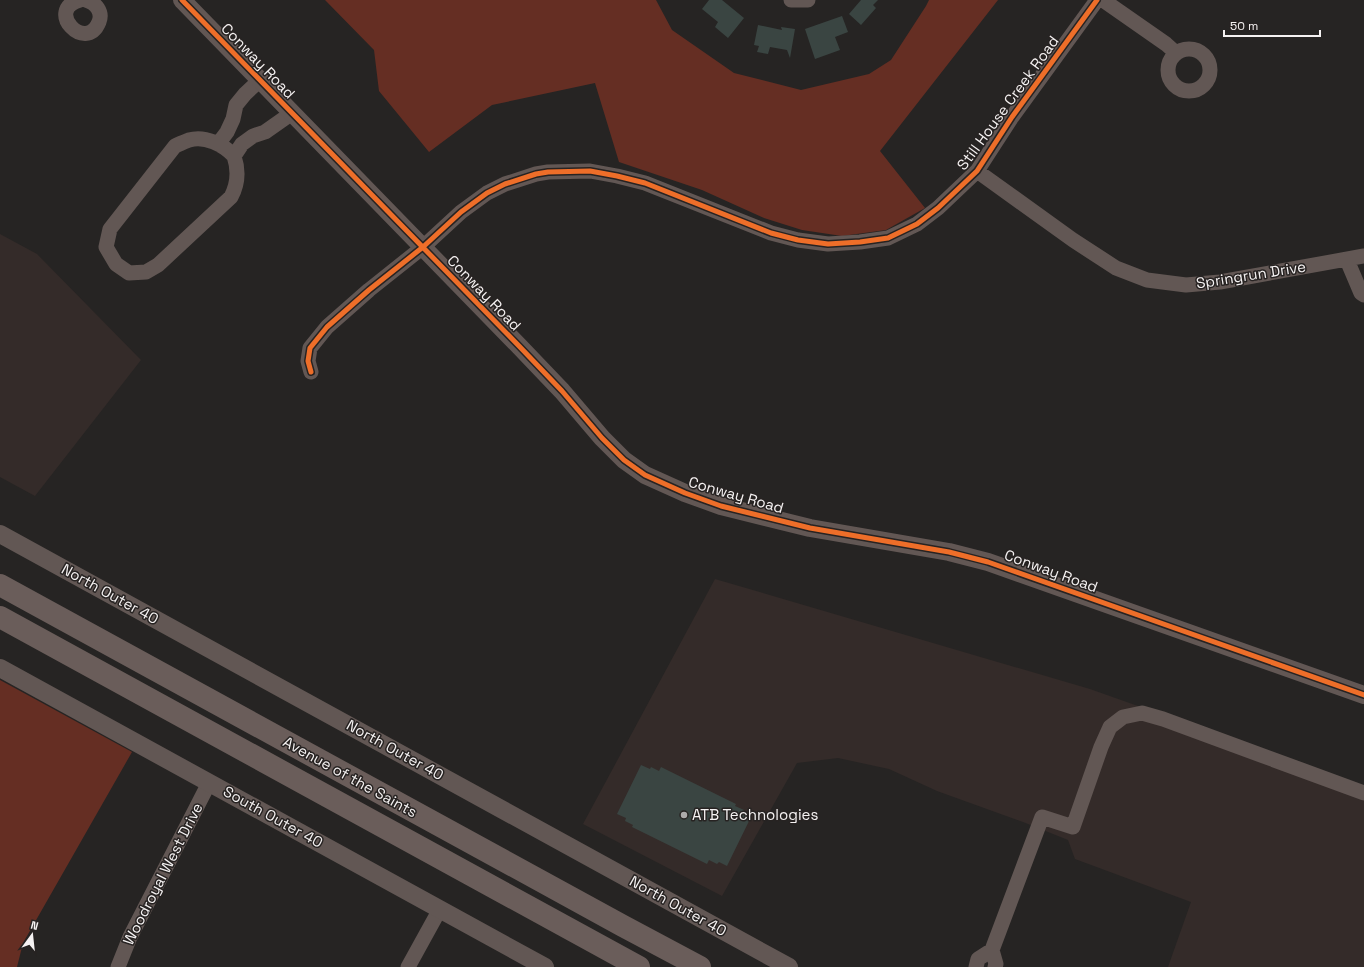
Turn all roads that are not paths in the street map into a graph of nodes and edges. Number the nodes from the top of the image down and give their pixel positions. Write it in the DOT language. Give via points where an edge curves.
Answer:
graph roads {
  1 [pos="182,0"];
  2 [pos="790,0"];
  3 [pos="808,0"];
  4 [pos="1096,0"];
  5 [pos="1102,0"];
  6 [pos="1176,53"];
  7 [pos="260,80"];
  8 [pos="292,113"];
  9 [pos="233,120"];
  10 [pos="253,136"];
  11 [pos="218,144"];
  12 [pos="234,156"];
  13 [pos="977,171"];
  14 [pos="423,247"];
  15 [pos="1364,256"];
  16 [pos="1347,260"];
  17 [pos="1364,295"];
  18 [pos="311,372"];
  19 [pos="0,534"];
  20 [pos="0,585"];
  21 [pos="0,617"];
  22 [pos="0,668"];
  23 [pos="1364,695"];
  24 [pos="210,783"];
  25 [pos="1364,792"];
  26 [pos="440,909"];
  27 [pos="992,950"];
  28 [pos="118,967"];
  29 [pos="408,967"];
  30 [pos="545,967"];
  31 [pos="639,967"];
  32 [pos="700,967"];
  33 [pos="788,967"];
  34 [pos="976,967"];
  35 [pos="995,967"];
  1 -- 7 [label="street, Conway Road"];
  2 -- 3 [label="street"];
  4 -- 13 [label="street, Still House Creek Road" via="1012,117"];
  5 -- 6 [label="street"];
  7 -- 8 [label="street, Conway Road"];
  7 -- 9 [label="street" via="236,105"];
  8 -- 10 [label="street" via="265,132"];
  8 -- 14 [label="street, Conway Road"];
  9 -- 10 [label="street" via="247,134"];
  9 -- 11 [label="street"];
  10 -- 12 [label="street" via="242,144"];
  11 -- 12 [label="street"];
  11 -- 12 [label="street" via="206,139 190,140 175,146 110,229 106,247 116,264 129,273 146,272 158,265 231,198 237,187"];
  13 -- 14 [label="street, Still House Creek Road" via="917,224 888,238 828,244 771,233 645,183 590,171 548,172 505,184 487,193 461,212"];
  13 -- 16 [label="street, Springrun Drive" via="1116,268 1147,280 1186,284 1220,282"];
  14 -- 18 [label="street, Still House Creek Road" via="327,327 310,348 308,361"];
  14 -- 23 [label="street, Conway Road" via="562,391 602,438 624,460 645,475 721,506 810,528 949,552 988,562"];
  15 -- 16 [label="street, Springrun Drive"];
  16 -- 17 [label="street"];
  19 -- 33 [label="street, North Outer 40"];
  20 -- 32 [label="highway, Avenue of the Saints"];
  21 -- 31 [label="highway, Avenue of the Saints"];
  22 -- 24 [label="street, South Outer 40"];
  24 -- 26 [label="street, South Outer 40"];
  24 -- 28 [label="street, Woodroyal West Drive" via="130,937"];
  25 -- 27 [label="street" via="1163,719 1142,713 1123,717 1110,727 1073,827 1042,817"];
  26 -- 29 [label="street"];
  26 -- 30 [label="street, South Outer 40"];
  27 -- 34 [label="street" via="978,959"];
  27 -- 35 [label="street"];
}
